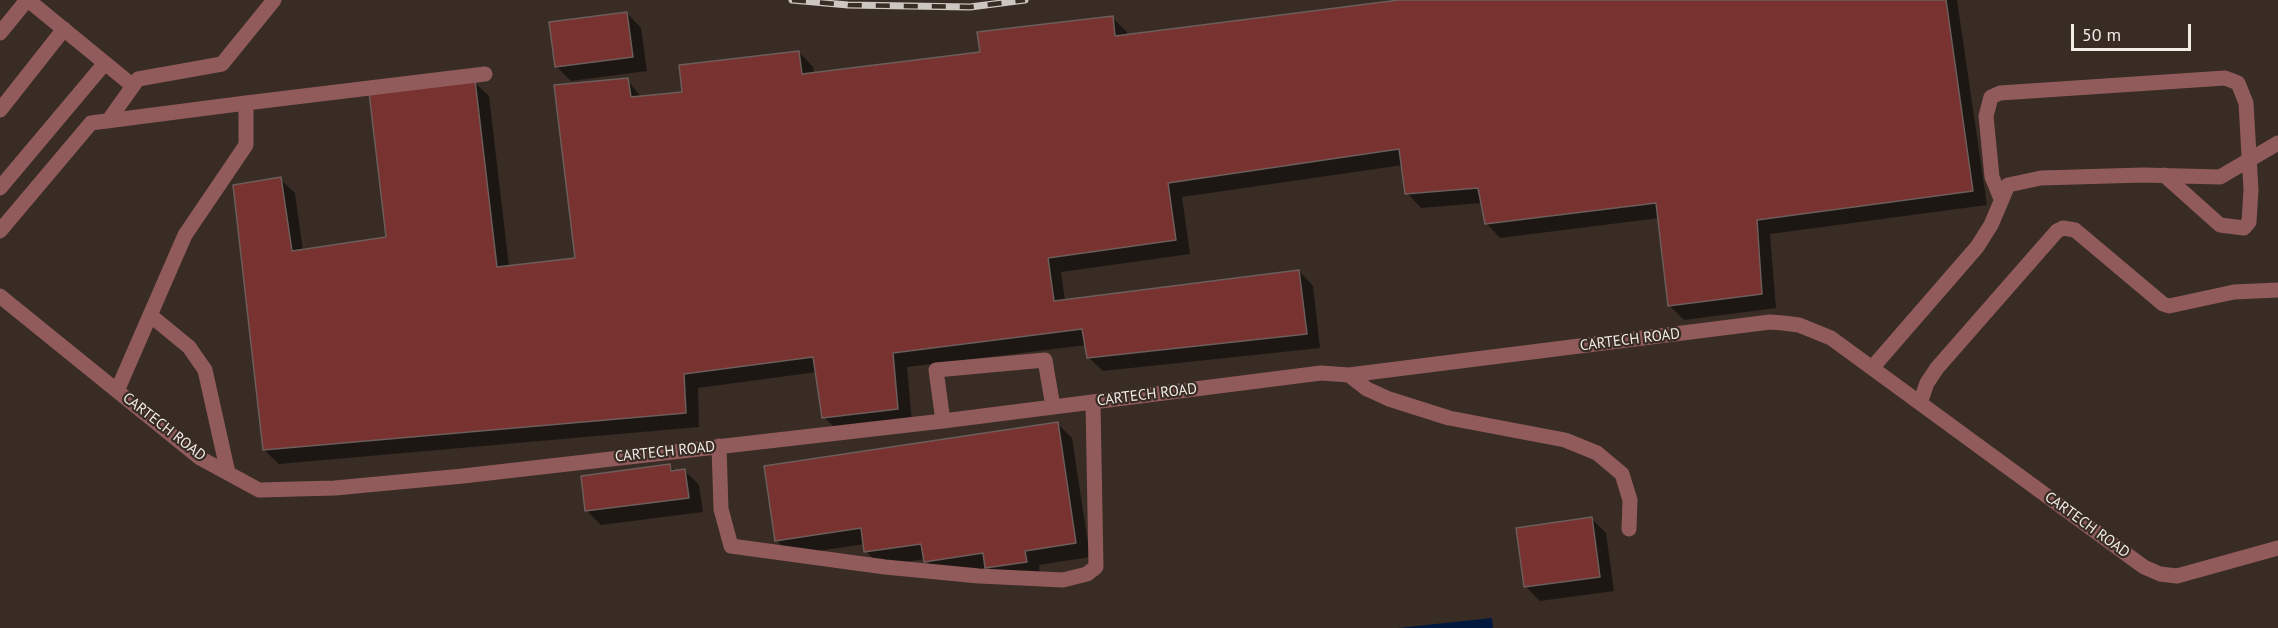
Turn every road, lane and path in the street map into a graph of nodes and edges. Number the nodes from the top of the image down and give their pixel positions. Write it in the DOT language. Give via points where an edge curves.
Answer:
graph roads {
  1 [pos="27,0"];
  2 [pos="274,0"];
  3 [pos="64,29"];
  4 [pos="0,33"];
  5 [pos="105,63"];
  6 [pos="484,74"];
  7 [pos="133,86"];
  8 [pos="246,103"];
  9 [pos="0,110"];
  10 [pos="108,121"];
  11 [pos="2278,143"];
  12 [pos="2247,160"];
  13 [pos="2164,176"];
  14 [pos="0,188"];
  15 [pos="2001,199"];
  16 [pos="0,231"];
  17 [pos="2278,290"];
  18 [pos="0,296"];
  19 [pos="150,315"];
  20 [pos="1872,368"];
  21 [pos="1349,375"];
  22 [pos="117,391"];
  23 [pos="1093,402"];
  24 [pos="1920,403"];
  25 [pos="1053,407"];
  26 [pos="943,421"];
  27 [pos="719,446"];
  28 [pos="228,473"];
  29 [pos="1629,529"];
  30 [pos="2278,548"];
  1 -- 3 [label="lane"];
  1 -- 4 [label="lane"];
  2 -- 7 [label="lane" via="222,64 138,79"];
  3 -- 5 [label="lane"];
  3 -- 9 [label="lane"];
  5 -- 7 [label="lane"];
  5 -- 14 [label="lane"];
  6 -- 8 [label="lane"];
  7 -- 10 [label="lane"];
  8 -- 10 [label="lane"];
  8 -- 19 [label="lane" via="246,145 185,235"];
  10 -- 16 [label="lane" via="91,123"];
  11 -- 12 [label="lane"];
  12 -- 13 [label="lane" via="2220,177"];
  12 -- 13 [label="lane" via="2251,190 2249,222 2244,228 2220,225"];
  12 -- 15 [label="lane" via="2246,103 2242,89 2232,78 2000,93 1991,97 1986,116 1992,177"];
  13 -- 15 [label="lane" via="2041,178 2008,185"];
  15 -- 20 [label="lane" via="1977,247"];
  17 -- 24 [label="lane" via="2234,292 2169,306 2075,230 2063,228 1937,368"];
  18 -- 22 [label="lane, CARTECH ROAD"];
  19 -- 22 [label="lane"];
  19 -- 28 [label="lane" via="189,347 205,370"];
  20 -- 21 [label="lane, CARTECH ROAD" via="1831,338 1798,325 1770,322"];
  20 -- 24 [label="lane, CARTECH ROAD"];
  21 -- 23 [label="lane, CARTECH ROAD" via="1322,373"];
  21 -- 29 [label="lane" via="1367,389 1399,403 1449,418 1566,440 1597,453 1622,474 1630,500"];
  22 -- 28 [label="lane, CARTECH ROAD" via="200,458"];
  23 -- 25 [label="lane, CARTECH ROAD"];
  23 -- 27 [label="lane" via="1096,567 1087,574 1063,580 816,560 731,546 721,509"];
  24 -- 30 [label="lane, CARTECH ROAD" via="2144,567 2160,574 2176,576"];
  25 -- 26 [label="lane, CARTECH ROAD"];
  25 -- 26 [label="lane" via="1045,360 936,370"];
  26 -- 27 [label="lane, CARTECH ROAD"];
  27 -- 28 [label="lane, CARTECH ROAD" via="335,488 259,490"];
}
